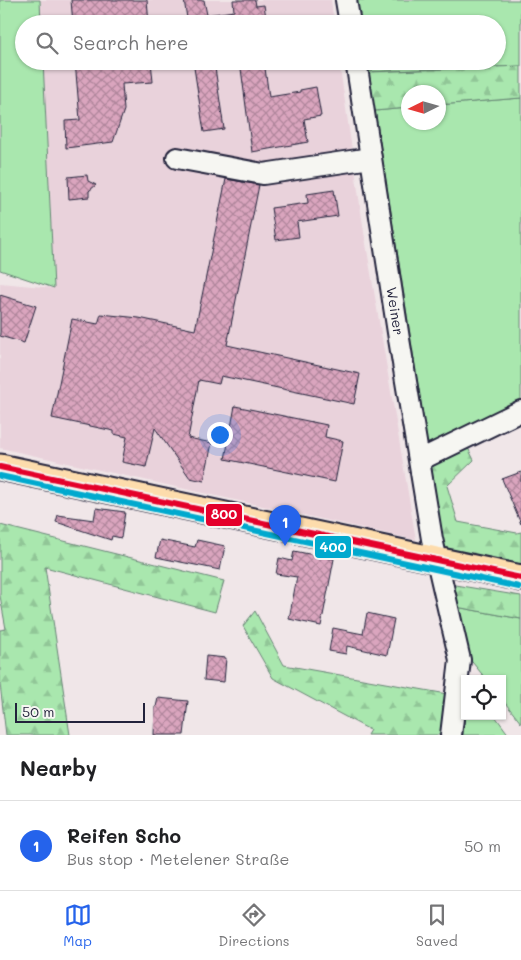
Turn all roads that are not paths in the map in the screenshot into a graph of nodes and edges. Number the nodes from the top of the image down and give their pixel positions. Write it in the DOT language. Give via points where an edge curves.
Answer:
graph roads {
  1 [pos="346,0"];
  2 [pos="348,15"];
  3 [pos="357,70"];
  4 [pos="177,158"];
  5 [pos="371,158"];
  6 [pos="521,411"];
  7 [pos="420,460"];
  8 [pos="0,467"];
  9 [pos="437,561"];
  10 [pos="521,578"];
  11 [pos="451,735"];
  1 -- 2 [label="street"];
  3 -- 5 [label="street, Weiner"];
  4 -- 5 [label="street" via="264,174"];
  5 -- 7 [label="street, Weiner"];
  6 -- 7 [label="street"];
  7 -- 9 [label="street, Weiner"];
  8 -- 9 [label="main road"];
  9 -- 10 [label="main road"];
  9 -- 11 [label="street, Weiner" via="460,660"];
}
